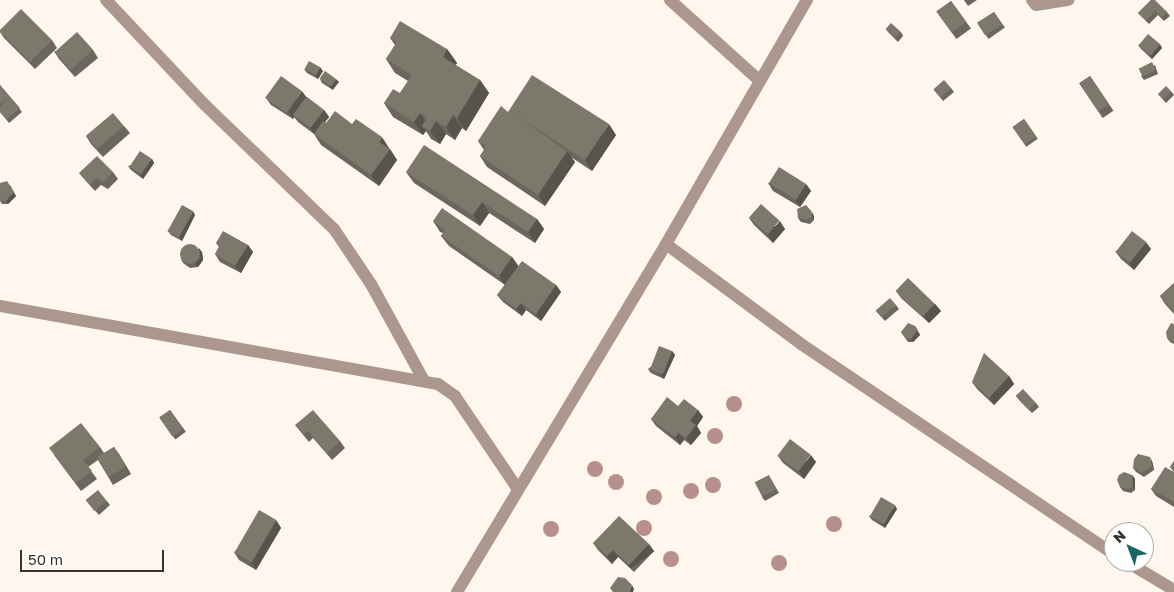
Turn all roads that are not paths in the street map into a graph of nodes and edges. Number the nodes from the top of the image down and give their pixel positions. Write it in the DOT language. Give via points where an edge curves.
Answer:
graph roads {
  1 [pos="106,0"];
  2 [pos="670,0"];
  3 [pos="807,0"];
  4 [pos="1032,0"];
  5 [pos="1069,0"];
  6 [pos="760,81"];
  7 [pos="666,244"];
  8 [pos="0,306"];
  9 [pos="423,379"];
  10 [pos="517,488"];
  11 [pos="1104,547"];
  12 [pos="1144,572"];
  13 [pos="1174,590"];
  14 [pos="457,592"];
  1 -- 9 [label="street" via="205,105 334,229 371,284"];
  2 -- 6 [label="street"];
  3 -- 6 [label="street"];
  4 -- 5 [label="street" via="1036,5"];
  6 -- 7 [label="street"];
  7 -- 10 [label="street"];
  7 -- 11 [label="street" via="801,344"];
  8 -- 9 [label="street"];
  9 -- 10 [label="street" via="448,388 455,396"];
  10 -- 14 [label="street"];
  12 -- 13 [label="street"];
}
